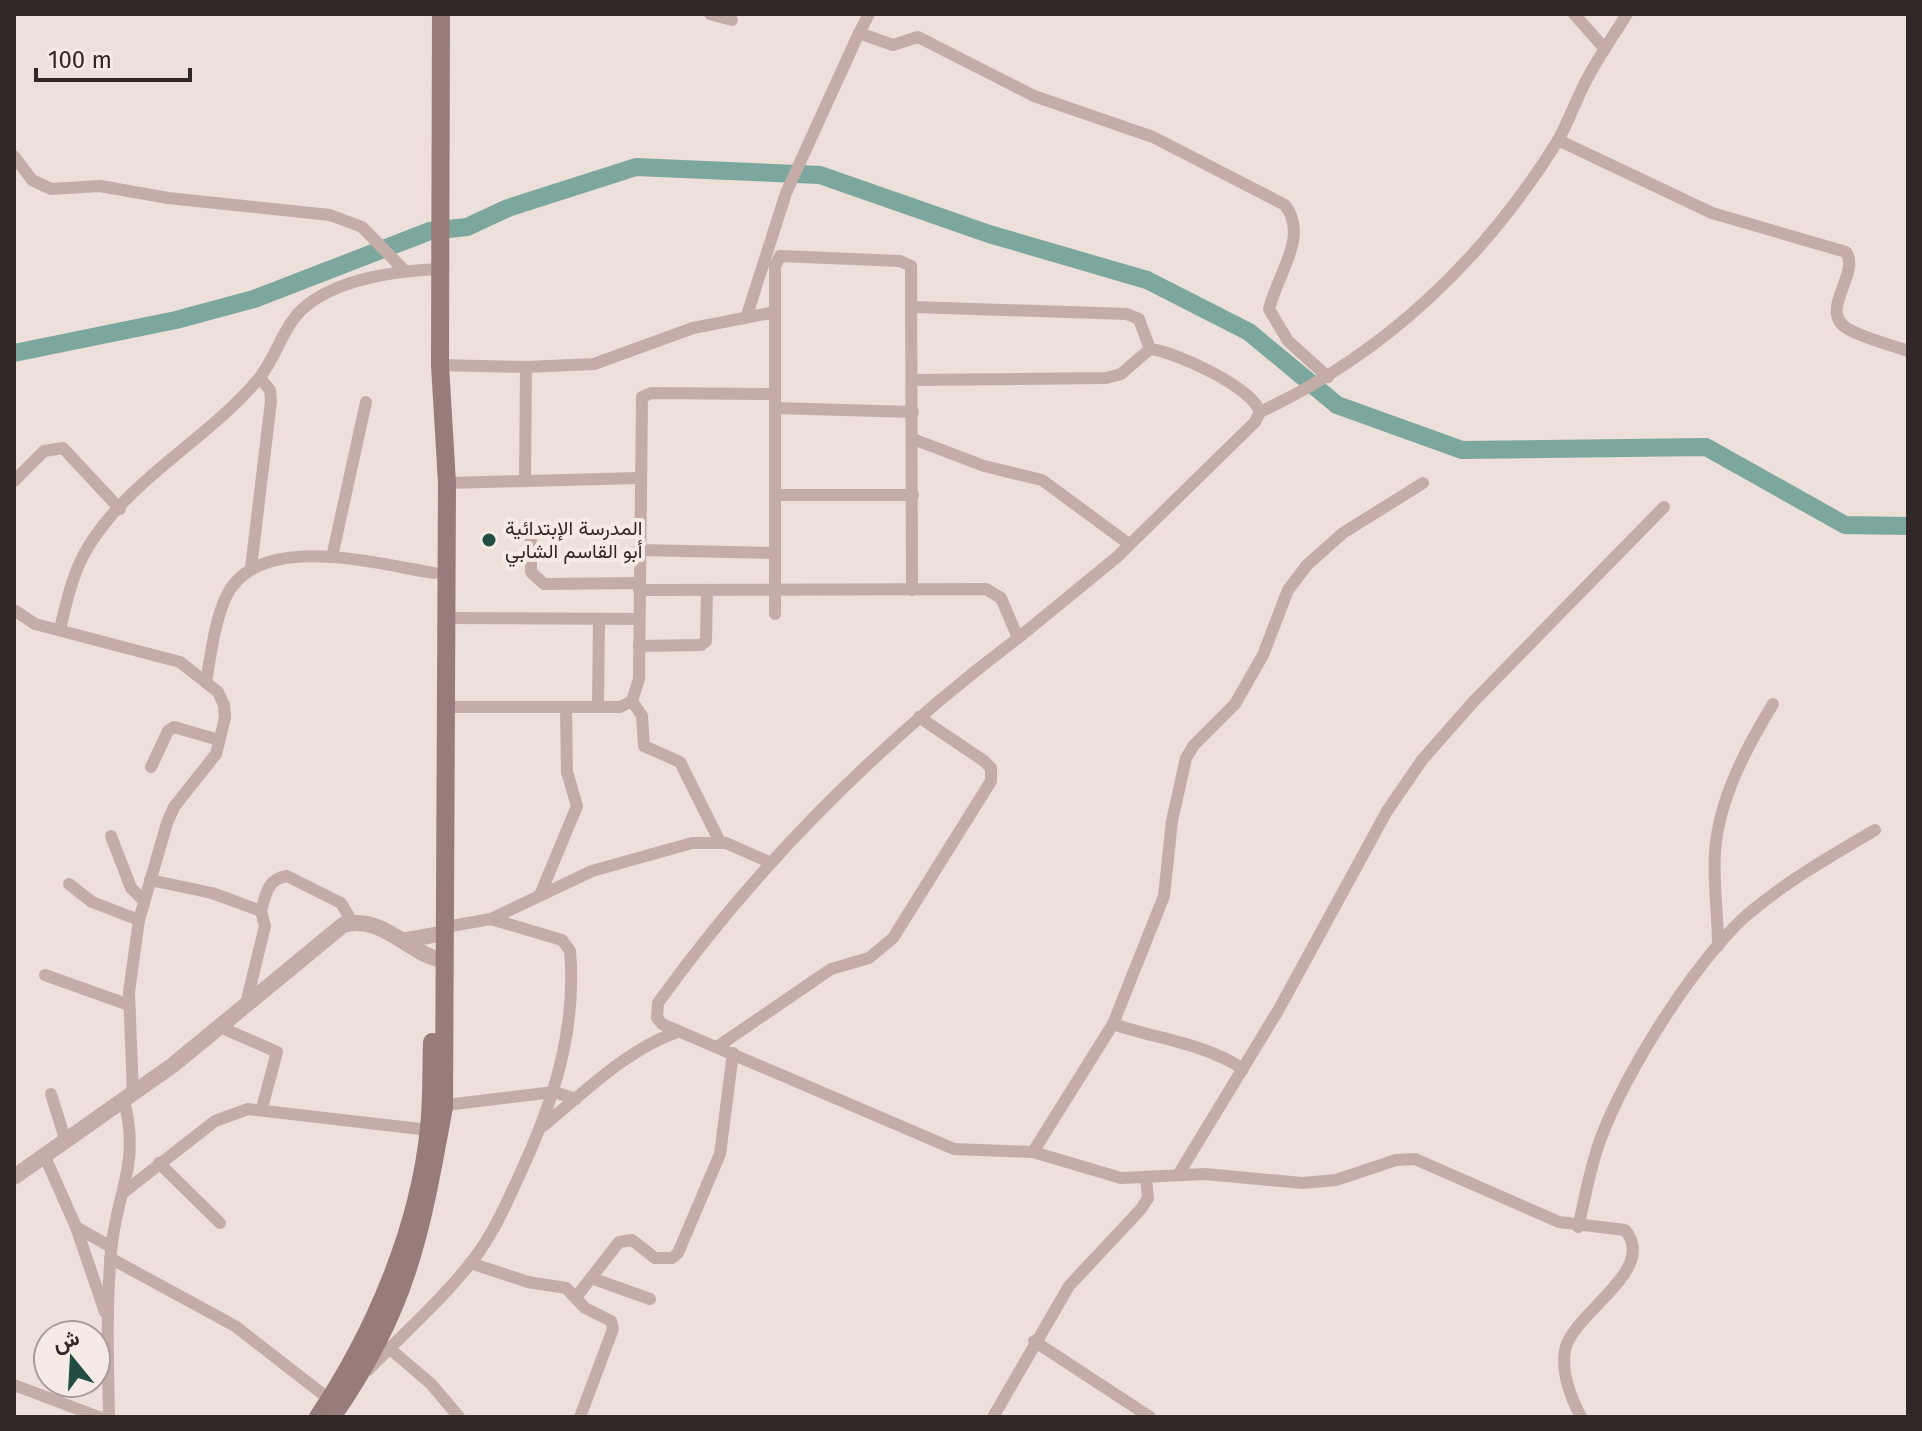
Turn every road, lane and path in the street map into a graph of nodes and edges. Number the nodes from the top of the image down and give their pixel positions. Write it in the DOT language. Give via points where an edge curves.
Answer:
graph roads {
  1 [pos="441,14"];
  2 [pos="710,14"];
  3 [pos="869,14"];
  4 [pos="1574,14"];
  5 [pos="1627,14"];
  6 [pos="732,20"];
  7 [pos="859,33"];
  8 [pos="1605,49"];
  9 [pos="1558,140"];
  10 [pos="14,156"];
  11 [pos="439,269"];
  12 [pos="405,271"];
  13 [pos="913,307"];
  14 [pos="775,312"];
  15 [pos="747,315"];
  16 [pos="1150,349"];
  17 [pos="1908,351"];
  18 [pos="440,365"];
  19 [pos="526,367"];
  20 [pos="1328,377"];
  21 [pos="260,378"];
  22 [pos="913,380"];
  23 [pos="775,394"];
  24 [pos="366,402"];
  25 [pos="775,408"];
  26 [pos="441,412"];
  27 [pos="913,412"];
  28 [pos="1260,412"];
  29 [pos="913,439"];
  30 [pos="639,478"];
  31 [pos="14,481"];
  32 [pos="525,481"];
  33 [pos="447,483"];
  34 [pos="1423,483"];
  35 [pos="775,495"];
  36 [pos="913,495"];
  37 [pos="1664,507"];
  38 [pos="120,509"];
  39 [pos="531,530"];
  40 [pos="1129,544"];
  41 [pos="638,550"];
  42 [pos="775,553"];
  43 [pos="332,557"];
  44 [pos="251,568"];
  45 [pos="434,573"];
  46 [pos="639,587"];
  47 [pos="912,590"];
  48 [pos="707,591"];
  49 [pos="776,592"];
  50 [pos="14,610"];
  51 [pos="775,614"];
  52 [pos="446,618"];
  53 [pos="599,619"];
  54 [pos="639,619"];
  55 [pos="60,629"];
  56 [pos="1018,638"];
  57 [pos="639,646"];
  58 [pos="206,682"];
  59 [pos="632,701"];
  60 [pos="1773,704"];
  61 [pos="446,707"];
  62 [pos="566,707"];
  63 [pos="598,707"];
  64 [pos="919,717"];
  65 [pos="219,740"];
  66 [pos="151,767"];
  67 [pos="1875,830"];
  68 [pos="111,836"];
  69 [pos="720,842"];
  70 [pos="769,862"];
  71 [pos="150,880"];
  72 [pos="69,884"];
  73 [pos="540,895"];
  74 [pos="144,901"];
  75 [pos="261,911"];
  76 [pos="491,919"];
  77 [pos="139,920"];
  78 [pos="352,922"];
  79 [pos="442,931"];
  80 [pos="406,940"];
  81 [pos="1718,946"];
  82 [pos="439,960"];
  83 [pos="45,975"];
  84 [pos="246,1004"];
  85 [pos="129,1005"];
  86 [pos="1113,1024"];
  87 [pos="220,1027"];
  88 [pos="677,1032"];
  89 [pos="717,1047"];
  90 [pos="733,1053"];
  91 [pos="1243,1069"];
  92 [pos="554,1092"];
  93 [pos="51,1094"];
  94 [pos="128,1098"];
  95 [pos="576,1099"];
  96 [pos="437,1106"];
  97 [pos="262,1108"];
  98 [pos="542,1127"];
  99 [pos="429,1130"];
  100 [pos="66,1142"];
  101 [pos="1033,1152"];
  102 [pos="45,1157"];
  103 [pos="159,1163"];
  104 [pos="1178,1175"];
  105 [pos="14,1177"];
  106 [pos="1146,1179"];
  107 [pos="124,1192"];
  108 [pos="220,1223"];
  109 [pos="76,1227"];
  110 [pos="1578,1227"];
  111 [pos="111,1253"];
  112 [pos="470,1263"];
  113 [pos="591,1278"];
  114 [pos="577,1296"];
  115 [pos="650,1299"];
  116 [pos="107,1319"];
  117 [pos="1034,1341"];
  118 [pos="389,1348"];
  119 [pos="360,1378"];
  120 [pos="14,1385"];
  121 [pos="330,1408"];
  122 [pos="1132,1412"];
  123 [pos="99,1417"];
  124 [pos="318,1417"];
  125 [pos="459,1417"];
  126 [pos="580,1417"];
  127 [pos="993,1417"];
  128 [pos="1150,1417"];
  129 [pos="1581,1417"];
  1 -- 11 [label="main road"];
  2 -- 6 [label="street"];
  3 -- 7 [label="street"];
  4 -- 8 [label="street"];
  5 -- 8 [label="street"];
  7 -- 15 [label="street" via="786,193"];
  7 -- 20 [label="street" via="893,45 918,37 1034,96 1153,137 1285,205 1295,218 1296,240 1269,309 1288,341"];
  8 -- 9 [label="street"];
  9 -- 17 [label="street" via="1712,213 1846,252 1850,265 1838,303 1839,319 1848,329"];
  9 -- 20 [label="street" via="1462,269 1419,309"];
  10 -- 12 [label="street" via="32,180 51,189 100,186 330,215 362,227"];
  11 -- 12 [label="street"];
  11 -- 18 [label="main road"];
  12 -- 21 [label="street" via="324,295 304,307"];
  13 -- 14 [label="street" via="912,269 907,262 784,256 775,263"];
  13 -- 16 [label="street" via="1127,314 1139,319"];
  13 -- 22 [label="street"];
  14 -- 15 [label="street"];
  14 -- 23 [label="street"];
  15 -- 19 [label="street" via="693,328 594,364"];
  16 -- 22 [label="street" via="1121,374 1106,378"];
  16 -- 28 [label="street" via="1248,393"];
  18 -- 19 [label="street"];
  18 -- 26 [label="main road"];
  19 -- 32 [label="street"];
  20 -- 28 [label="street"];
  21 -- 38 [label="street"];
  21 -- 44 [label="street" via="271,401"];
  22 -- 27 [label="street"];
  23 -- 25 [label="street"];
  23 -- 30 [label="street" via="646,394 640,401"];
  24 -- 43 [label="street"];
  25 -- 27 [label="street"];
  25 -- 35 [label="street"];
  26 -- 33 [label="main road"];
  26 -- 45 [label="main road" via="435,440"];
  27 -- 29 [label="street"];
  28 -- 40 [label="street"];
  29 -- 36 [label="street"];
  29 -- 40 [label="street" via="984,466 1042,480"];
  30 -- 32 [label="street"];
  30 -- 41 [label="street"];
  31 -- 38 [label="street" via="44,451 63,448"];
  32 -- 33 [label="street"];
  33 -- 52 [label="main road"];
  34 -- 86 [label="street" via="1343,533 1307,565 1288,590 1263,655 1235,704 1186,758 1169,844 1168,885"];
  35 -- 36 [label="street"];
  35 -- 42 [label="street"];
  36 -- 47 [label="street"];
  37 -- 91 [label="street" via="1422,760 1387,811"];
  38 -- 55 [label="street" via="91,543 74,576"];
  39 -- 46 [label="street" via="531,572 544,584"];
  40 -- 56 [label="street"];
  41 -- 42 [label="street"];
  41 -- 46 [label="street"];
  42 -- 49 [label="street"];
  43 -- 44 [label="street" via="298,556"];
  43 -- 45 [label="street"];
  44 -- 58 [label="street" via="226,597"];
  45 -- 79 [label="main road"];
  46 -- 48 [label="street"];
  46 -- 54 [label="street"];
  47 -- 49 [label="street"];
  47 -- 56 [label="street" via="993,592 1006,606"];
  48 -- 49 [label="street"];
  48 -- 57 [label="street" via="706,641"];
  49 -- 51 [label="street"];
  50 -- 55 [label="street" via="35,624"];
  52 -- 53 [label="street"];
  52 -- 61 [label="main road"];
  53 -- 54 [label="street"];
  53 -- 63 [label="street"];
  54 -- 57 [label="street"];
  55 -- 58 [label="street" via="180,662"];
  56 -- 64 [label="street"];
  57 -- 59 [label="street" via="638,691"];
  58 -- 65 [label="street" via="224,705"];
  59 -- 63 [label="street"];
  59 -- 69 [label="street" via="642,716 644,746 680,762"];
  60 -- 81 [label="street" via="1744,757 1721,818 1715,852"];
  61 -- 62 [label="street"];
  61 -- 79 [label="main road"];
  62 -- 63 [label="street"];
  62 -- 73 [label="street" via="567,772 577,806"];
  64 -- 70 [label="street"];
  64 -- 89 [label="street" via="984,761 991,768 991,781 880,952 831,969"];
  65 -- 66 [label="street" via="174,727"];
  65 -- 71 [label="street" via="206,770 174,807"];
  67 -- 81 [label="street" via="1772,895"];
  68 -- 74 [label="street" via="131,888"];
  69 -- 70 [label="street"];
  69 -- 73 [label="street" via="692,843 633,858"];
  70 -- 88 [label="street" via="658,1003 657,1018"];
  71 -- 74 [label="street"];
  71 -- 75 [label="street" via="212,893"];
  72 -- 77 [label="street" via="92,902"];
  73 -- 76 [label="street"];
  74 -- 77 [label="street"];
  75 -- 78 [label="street" via="269,886 287,876 341,903"];
  75 -- 84 [label="street" via="265,926"];
  76 -- 79 [label="street"];
  76 -- 92 [label="street" via="562,940 570,951 568,1041"];
  77 -- 85 [label="street"];
  78 -- 80 [label="street"];
  78 -- 84 [label="street" via="332,932"];
  79 -- 80 [label="street"];
  79 -- 82 [label="main road"];
  80 -- 82 [label="street"];
  81 -- 110 [label="street" via="1669,1012 1620,1095 1595,1153"];
  82 -- 96 [label="main road"];
  83 -- 85 [label="street"];
  84 -- 87 [label="street"];
  85 -- 94 [label="street"];
  86 -- 91 [label="street" via="1208,1048"];
  86 -- 101 [label="street"];
  87 -- 94 [label="street"];
  87 -- 97 [label="street" via="276,1051"];
  88 -- 89 [label="street"];
  88 -- 95 [label="street" via="623,1060"];
  89 -- 90 [label="street"];
  90 -- 101 [label="street" via="954,1149"];
  90 -- 113 [label="street" via="720,1154 678,1253 655,1258 624,1240"];
  91 -- 104 [label="street"];
  92 -- 95 [label="street"];
  92 -- 96 [label="street"];
  92 -- 98 [label="street"];
  93 -- 100 [label="street"];
  94 -- 100 [label="street"];
  94 -- 107 [label="street" via="132,1145"];
  95 -- 98 [label="street"];
  96 -- 99 [label="main road"];
  96 -- 119 [label="main road" via="433,1177 410,1269"];
  97 -- 99 [label="street"];
  97 -- 103 [label="street" via="226,1115"];
  98 -- 112 [label="street" via="494,1229"];
  99 -- 121 [label="main road" via="395,1264"];
  100 -- 102 [label="street"];
  101 -- 106 [label="street" via="1097,1173"];
  102 -- 105 [label="street"];
  102 -- 109 [label="street"];
  103 -- 107 [label="street"];
  103 -- 108 [label="street"];
  104 -- 106 [label="street"];
  104 -- 110 [label="street" via="1302,1183 1336,1180 1415,1159"];
  106 -- 117 [label="street" via="1148,1198 1141,1209 1069,1286"];
  107 -- 111 [label="street"];
  109 -- 111 [label="street"];
  109 -- 116 [label="street"];
  110 -- 129 [label="street" via="1625,1230 1634,1248 1630,1266 1589,1312 1565,1350 1567,1382"];
  111 -- 116 [label="street"];
  111 -- 121 [label="street" via="235,1326"];
  112 -- 114 [label="street" via="566,1288"];
  112 -- 118 [label="street"];
  113 -- 114 [label="street"];
  113 -- 115 [label="street"];
  114 -- 126 [label="street" via="585,1308 613,1324"];
  117 -- 122 [label="street"];
  117 -- 127 [label="street"];
  118 -- 119 [label="street"];
  118 -- 125 [label="street"];
  119 -- 121 [label="main road"];
  120 -- 123 [label="street"];
  121 -- 124 [label="main road"];
  122 -- 128 [label="street"];
}
